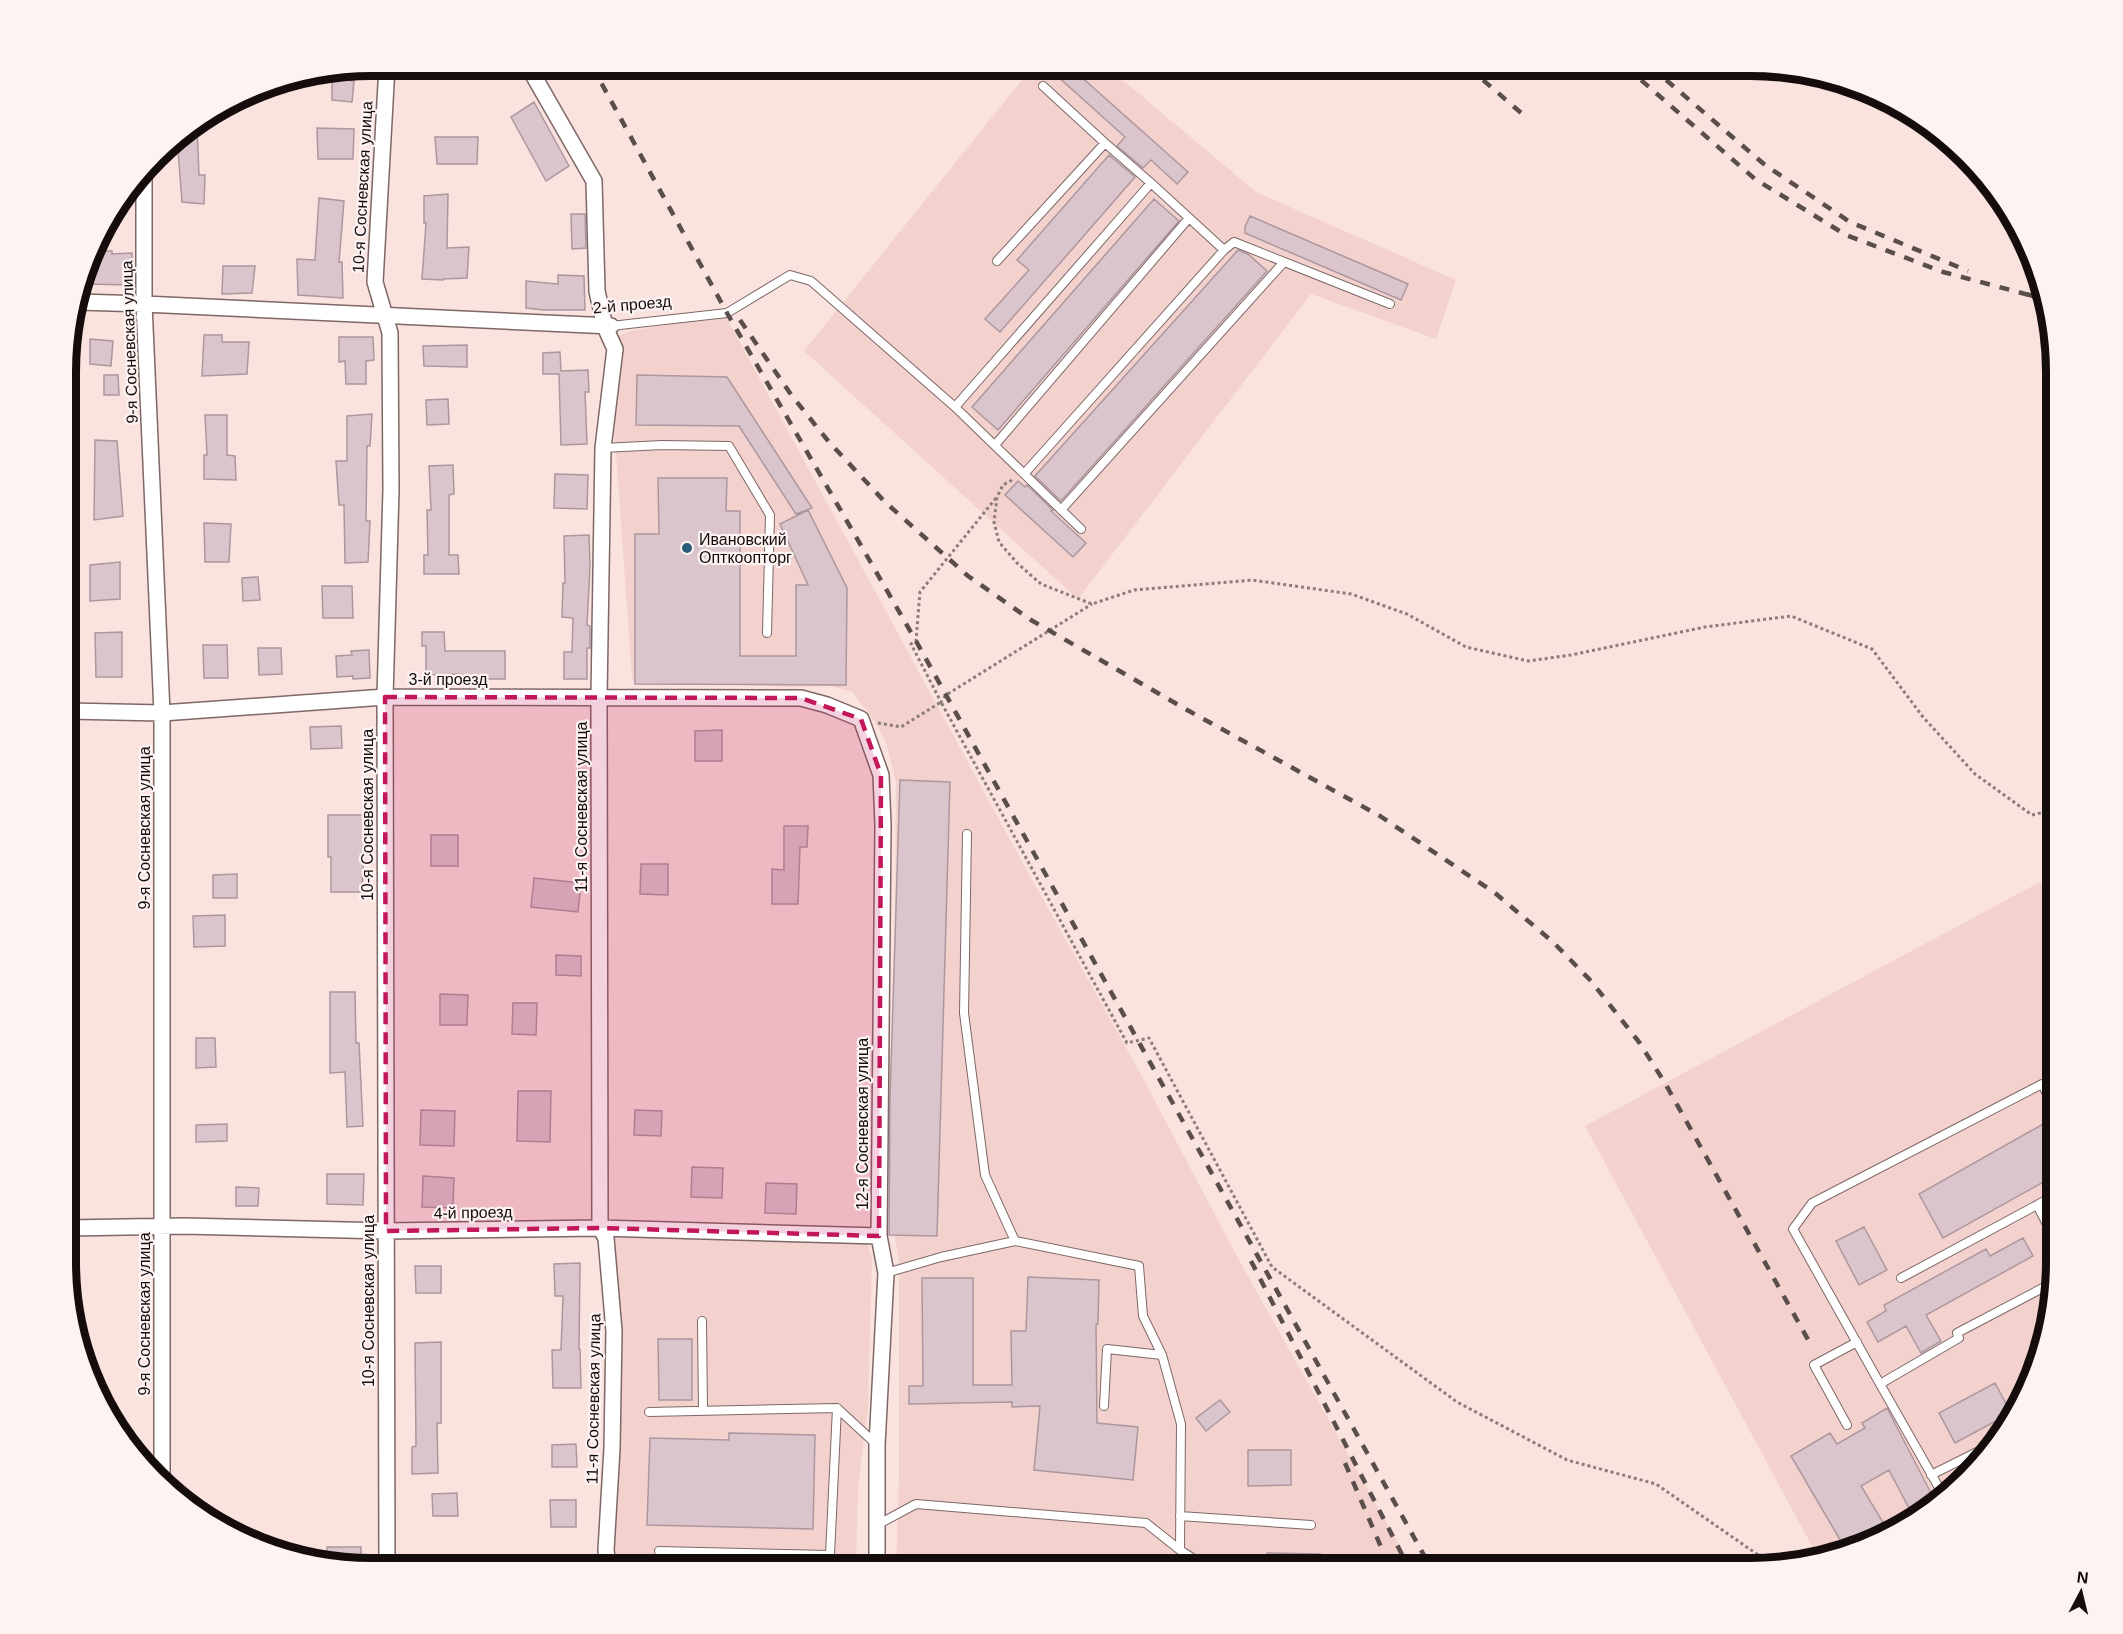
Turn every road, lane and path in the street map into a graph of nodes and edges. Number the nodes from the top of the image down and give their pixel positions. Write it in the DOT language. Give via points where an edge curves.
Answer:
graph roads {
  1 [pos="386,76"];
  2 [pos="534,76"];
  3 [pos="1043,86"];
  4 [pos="1105,142"];
  5 [pos="1151,183"];
  6 [pos="144,184"];
  7 [pos="1189,218"];
  8 [pos="1224,250"];
  9 [pos="997,261"];
  10 [pos="1284,262"];
  11 [pos="85,302"];
  12 [pos="144,304"];
  13 [pos="1390,304"];
  14 [pos="384,315"];
  15 [pos="608,326"];
  16 [pos="955,407"];
  17 [pos="995,445"];
  18 [pos="603,448"];
  19 [pos="1024,474"];
  20 [pos="997,497"];
  21 [pos="1061,510"];
  22 [pos="1081,529"];
  23 [pos="1092,604"];
  24 [pos="768,633"];
  25 [pos="385,697"];
  26 [pos="599,697"];
  27 [pos="941,702"];
  28 [pos="76,711"];
  29 [pos="162,713"];
  30 [pos="861,719"];
  31 [pos="2046,812"];
  32 [pos="967,834"];
  33 [pos="2046,1091"];
  34 [pos="2046,1200"];
  35 [pos="2037,1205"];
  36 [pos="2046,1223"];
  37 [pos="162,1227"];
  38 [pos="76,1228"];
  39 [pos="600,1228"];
  40 [pos="386,1231"];
  41 [pos="879,1236"];
  42 [pos="1015,1241"];
  43 [pos="886,1273"];
  44 [pos="1901,1278"];
  45 [pos="2045,1287"];
  46 [pos="702,1321"];
  47 [pos="1857,1342"];
  48 [pos="1162,1354"];
  49 [pos="1880,1384"];
  50 [pos="1104,1406"];
  51 [pos="837,1408"];
  52 [pos="704,1411"];
  53 [pos="649,1412"];
  54 [pos="1847,1425"];
  55 [pos="877,1445"];
  56 [pos="1977,1452"];
  57 [pos="162,1470"];
  58 [pos="1931,1475"];
  59 [pos="1939,1490"];
  60 [pos="1180,1516"];
  61 [pos="877,1525"];
  62 [pos="1311,1525"];
  63 [pos="1180,1550"];
  64 [pos="659,1551"];
  65 [pos="1762,1557"];
  66 [pos="387,1558"];
  67 [pos="607,1558"];
  68 [pos="879,1558"];
  69 [pos="1192,1558"];
  1 -- 14 [label="street, 10-я Сосневская улица" via="375,282"];
  2 -- 15 [label="street, 11-я Сосневская улица" via="594,181 597,291"];
  3 -- 4 [label="lane"];
  4 -- 5 [label="lane"];
  4 -- 9 [label="lane"];
  5 -- 7 [label="lane"];
  5 -- 16 [label="lane"];
  6 -- 12 [label="street, 9-я Сосневская улица"];
  7 -- 8 [label="lane"];
  7 -- 17 [label="lane"];
  8 -- 10 [label="lane" via="1234,242"];
  8 -- 19 [label="lane"];
  10 -- 13 [label="lane"];
  10 -- 21 [label="lane"];
  11 -- 12 [label="street, 2-й проезд"];
  12 -- 14 [label="street, 2-й проезд"];
  12 -- 29 [label="street, 9-я Сосневская улица"];
  14 -- 15 [label="street, 2-й проезд"];
  14 -- 25 [label="street, 10-я Сосневская улица" via="390,333 391,490"];
  15 -- 16 [label="lane, 2-й проезд" via="727,313 790,275 811,281"];
  15 -- 18 [label="street, 11-я Сосневская улица" via="615,349"];
  16 -- 17 [label="lane, 2-й проезд"];
  17 -- 19 [label="lane, 2-й проезд"];
  18 -- 24 [label="lane" via="729,446 770,515"];
  18 -- 26 [label="street, 11-я Сосневская улица"];
  19 -- 20 [label="path" via="1003,485"];
  19 -- 21 [label="lane, 2-й проезд"];
  20 -- 23 [label="path" via="994,522 999,542 1017,563 1041,584"];
  20 -- 27 [label="path" via="920,592 916,641 911,644"];
  21 -- 22 [label="lane, 2-й проезд"];
  23 -- 27 [label="path" via="946,695"];
  23 -- 31 [label="path" via="1134,590 1252,580 1352,594 1407,614 1466,647 1528,661 1571,656 1705,627 1791,616 1872,649 1923,717 1975,774 2032,815"];
  25 -- 26 [label="street, 3-й проезд"];
  25 -- 29 [label="street, 3-й проезд"];
  25 -- 40 [label="street, 10-я Сосневская улица"];
  26 -- 30 [label="street, 3-й проезд" via="801,698"];
  26 -- 39 [label="street, 11-я Сосневская улица"];
  27 -- 30 [label="path" via="900,727"];
  27 -- 65 [label="path" via="1127,1043 1149,1038 1272,1267 1458,1402 1567,1460 1656,1484"];
  28 -- 29 [label="street, 3-й проезд"];
  29 -- 37 [label="street, 9-я Сосневская улица"];
  30 -- 41 [label="street, 12-я Сосневская улица" via="881,775 883,825"];
  32 -- 42 [label="lane" via="964,1014 985,1175"];
  33 -- 47 [label="lane" via="2042,1083 1812,1203 1792,1229"];
  34 -- 35 [label="lane"];
  35 -- 36 [label="lane"];
  35 -- 44 [label="lane"];
  37 -- 38 [label="street, 4-й проезд"];
  37 -- 40 [label="street, 4-й проезд"];
  37 -- 57 [label="street, 9-я Сосневская улица"];
  39 -- 40 [label="street, 4-й проезд"];
  39 -- 41 [label="street, 4-й проезд"];
  39 -- 67 [label="street, 11-я Сосневская улица" via="606,1238 614,1331"];
  40 -- 66 [label="street, 10-я Сосневская улица"];
  41 -- 43 [label="street, 12-я Сосневская улица"];
  42 -- 43 [label="lane"];
  42 -- 48 [label="lane" via="1139,1266 1143,1316"];
  43 -- 55 [label="street, 12-я Сосневская улица"];
  45 -- 49 [label="lane" via="1957,1333 1959,1338"];
  46 -- 52 [label="lane"];
  47 -- 49 [label="lane"];
  47 -- 54 [label="lane" via="1814,1365"];
  48 -- 50 [label="lane" via="1107,1349"];
  48 -- 60 [label="lane" via="1181,1424"];
  49 -- 58 [label="lane"];
  51 -- 52 [label="lane"];
  51 -- 55 [label="lane"];
  51 -- 64 [label="lane" via="830,1555"];
  52 -- 53 [label="lane"];
  55 -- 61 [label="street, 12-я Сосневская улица"];
  56 -- 58 [label="lane"];
  58 -- 59 [label="lane"];
  60 -- 62 [label="lane"];
  60 -- 63 [label="lane"];
  61 -- 63 [label="lane" via="916,1504 1146,1523"];
  61 -- 68 [label="street, 12-я Сосневская улица"];
  63 -- 69 [label="lane"];
}
